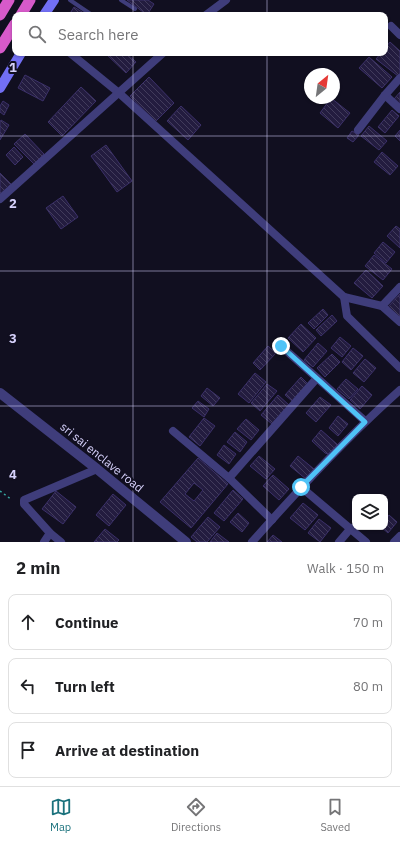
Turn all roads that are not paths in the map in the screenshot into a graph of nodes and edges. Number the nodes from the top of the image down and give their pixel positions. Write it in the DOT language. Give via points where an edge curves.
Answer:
graph roads {
  1 [pos="10,0"];
  2 [pos="30,0"];
  3 [pos="54,0"];
  4 [pos="70,0"];
  5 [pos="121,0"];
  6 [pos="226,0"];
  7 [pos="135,9"];
  8 [pos="23,12"];
  9 [pos="47,12"];
  10 [pos="88,12"];
  11 [pos="210,12"];
  12 [pos="0,15"];
  13 [pos="391,26"];
  14 [pos="12,29"];
  15 [pos="400,35"];
  16 [pos="0,48"];
  17 [pos="19,56"];
  18 [pos="74,56"];
  19 [pos="160,56"];
  20 [pos="400,78"];
  21 [pos="0,88"];
  22 [pos="119,93"];
  23 [pos="385,94"];
  24 [pos="400,109"];
  25 [pos="358,130"];
  26 [pos="0,199"];
  27 [pos="400,287"];
  28 [pos="344,297"];
  29 [pos="382,306"];
  30 [pos="400,322"];
  31 [pos="281,346"];
  32 [pos="400,368"];
  33 [pos="317,378"];
  34 [pos="400,390"];
  35 [pos="0,393"];
  36 [pos="365,422"];
  37 [pos="173,431"];
  38 [pos="98,469"];
  39 [pos="229,478"];
  40 [pos="301,487"];
  41 [pos="272,520"];
  42 [pos="351,528"];
  43 [pos="50,533"];
  44 [pos="400,536"];
  45 [pos="44,542"];
  46 [pos="61,542"];
  47 [pos="186,542"];
  48 [pos="252,542"];
  49 [pos="339,542"];
  50 [pos="366,542"];
  51 [pos="394,542"];
  1 -- 12 [label="highway"];
  2 -- 8 [label="highway"];
  3 -- 9 [label="main road"];
  4 -- 10 [label="lane"];
  5 -- 7 [label="lane"];
  6 -- 11 [label="street"];
  13 -- 15 [label="street"];
  14 -- 16 [label="highway"];
  17 -- 21 [label="main road"];
  18 -- 22 [label="street"];
  19 -- 22 [label="street"];
  20 -- 23 [label="street"];
  22 -- 26 [label="street"];
  22 -- 28 [label="street"];
  23 -- 24 [label="street"];
  23 -- 25 [label="street"];
  27 -- 29 [label="street"];
  28 -- 29 [label="street"];
  28 -- 32 [label="street" via="347,316"];
  29 -- 30 [label="street"];
  31 -- 33 [label="street"];
  33 -- 36 [label="street"];
  33 -- 39 [label="street"];
  34 -- 36 [label="street"];
  35 -- 38 [label="street, sri sai enclave road"];
  36 -- 40 [label="street"];
  37 -- 39 [label="street"];
  38 -- 43 [label="street" via="24,500 24,504"];
  38 -- 47 [label="street, sri sai enclave road"];
  39 -- 41 [label="street"];
  40 -- 41 [label="street"];
  40 -- 42 [label="street"];
  41 -- 48 [label="street"];
  42 -- 49 [label="street"];
  42 -- 50 [label="street"];
  43 -- 45 [label="street"];
  43 -- 46 [label="street"];
  44 -- 51 [label="street"];
}
